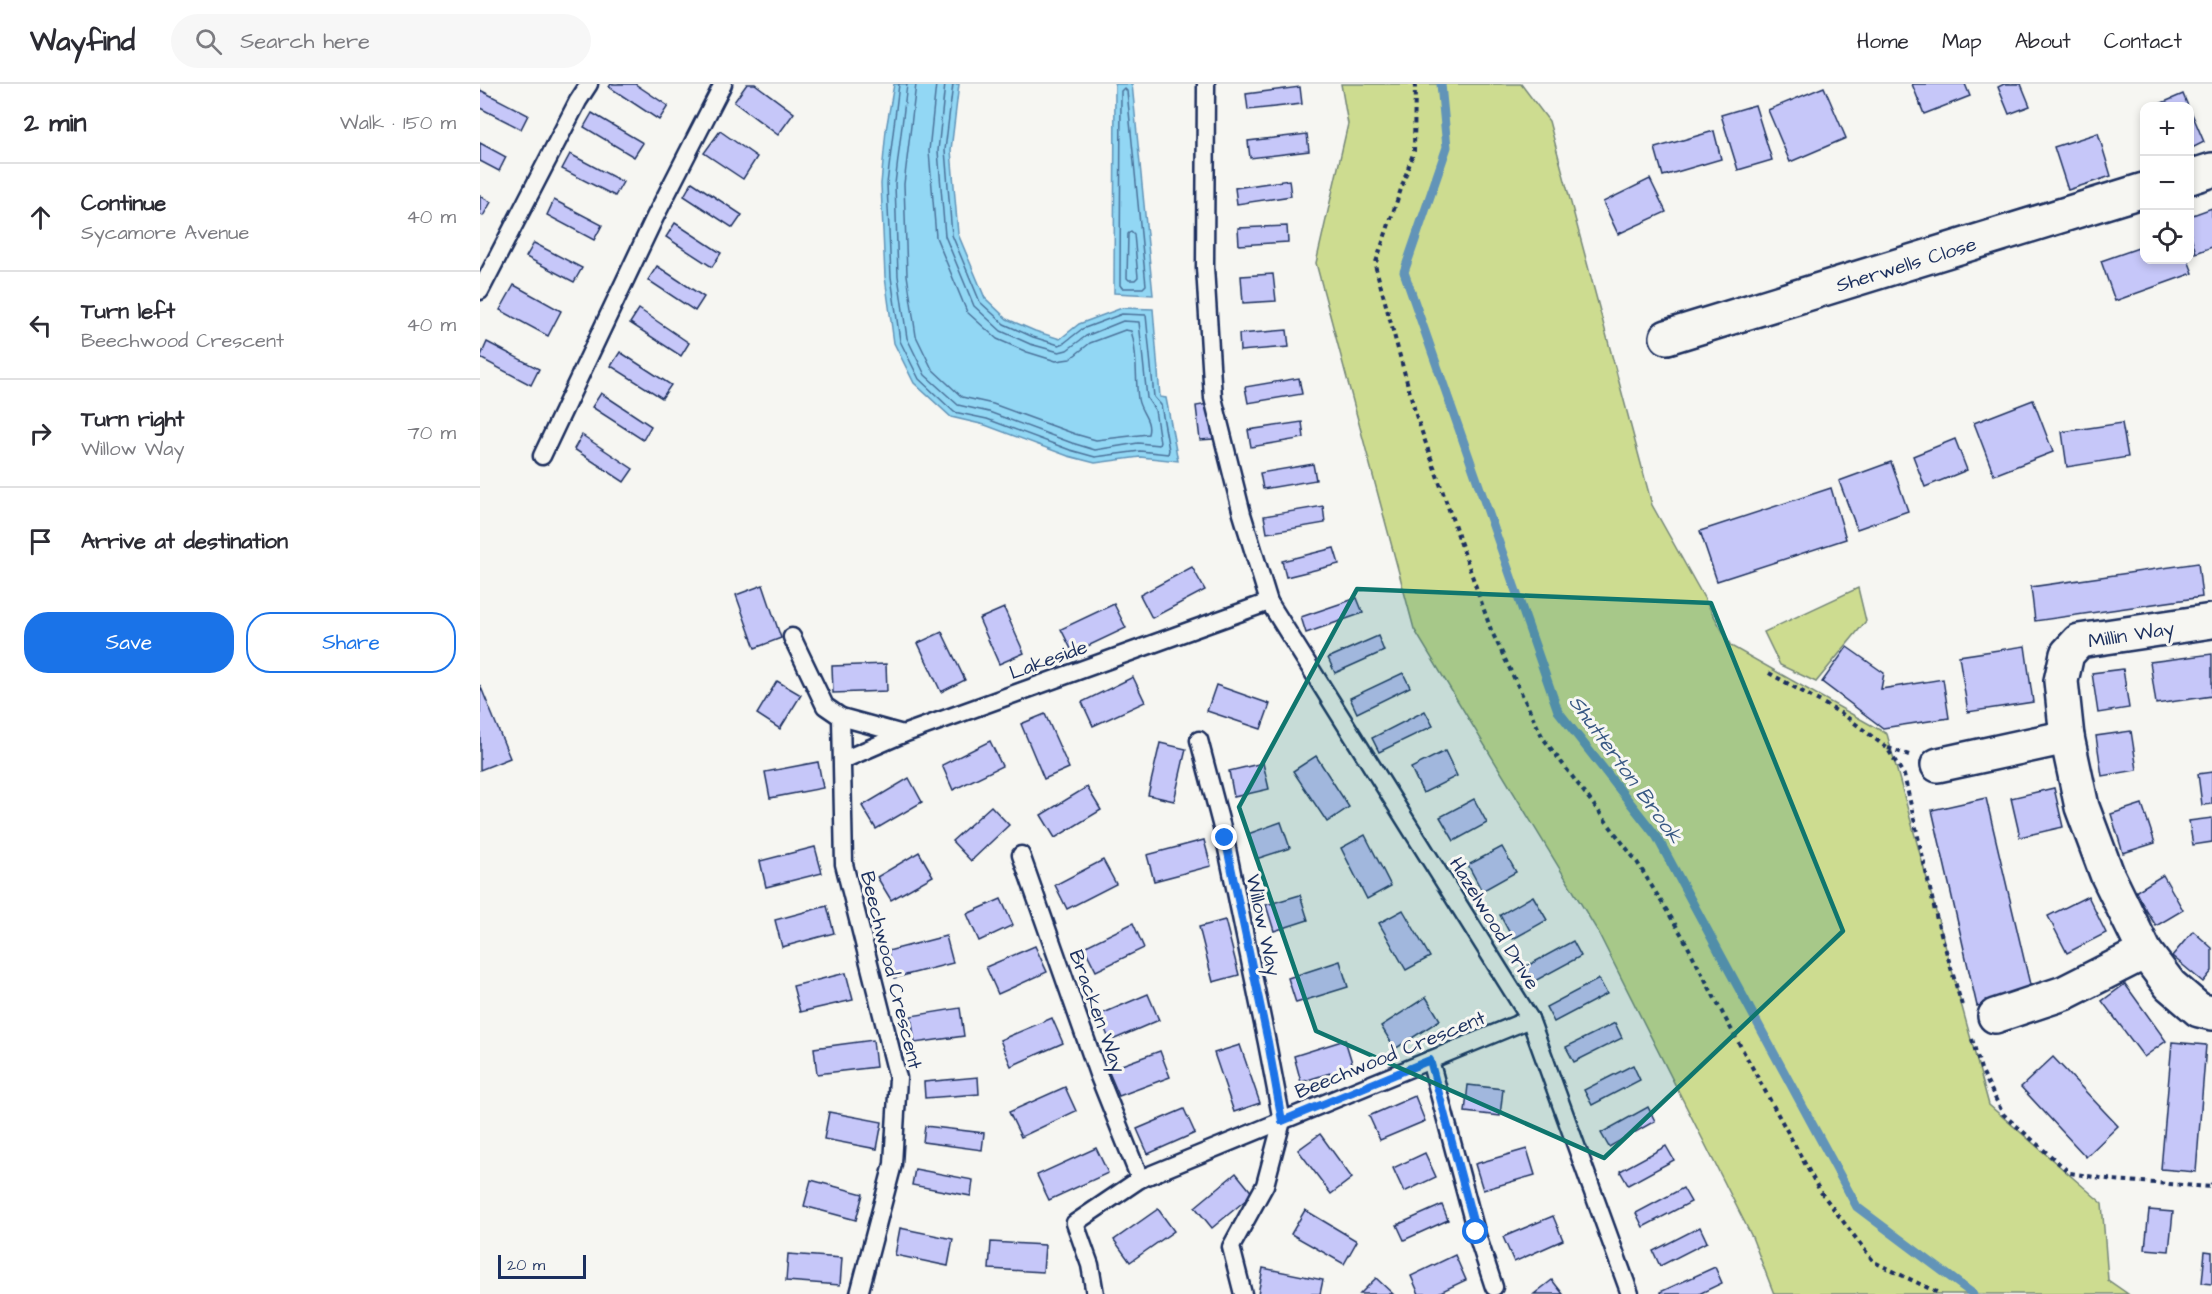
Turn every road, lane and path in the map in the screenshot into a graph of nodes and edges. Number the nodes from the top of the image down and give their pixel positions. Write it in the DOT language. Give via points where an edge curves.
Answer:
graph roads {
  1 [pos="589,84"];
  2 [pos="723,84"];
  3 [pos="1206,84"];
  4 [pos="1415,84"];
  5 [pos="2212,170"];
  6 [pos="2194,176"];
  7 [pos="2140,192"];
  8 [pos="480,291"];
  9 [pos="1667,337"];
  10 [pos="543,456"];
  11 [pos="1269,602"];
  12 [pos="2212,621"];
  13 [pos="792,637"];
  14 [pos="1769,673"];
  15 [pos="841,717"];
  16 [pos="903,734"];
  17 [pos="2067,737"];
  18 [pos="1199,740"];
  19 [pos="843,760"];
  20 [pos="1938,765"];
  21 [pos="1021,855"];
  22 [pos="2145,952"];
  23 [pos="2212,1013"];
  24 [pos="1530,1019"];
  25 [pos="1976,1020"];
  26 [pos="1430,1060"];
  27 [pos="1282,1121"];
  28 [pos="1140,1179"];
  29 [pos="2212,1183"];
  30 [pos="1494,1287"];
  31 [pos="859,1294"];
  32 [pos="1095,1294"];
  33 [pos="1243,1294"];
  34 [pos="1630,1294"];
  35 [pos="1941,1294"];
  1 -- 8 [label="lane"];
  2 -- 10 [label="lane" via="655,217"];
  3 -- 11 [label="lane, Hazelwood Drive" via="1204,267 1213,398"];
  4 -- 35 [label="path" via="1414,152 1375,265 1416,415 1491,630 1543,738 1637,862 1683,938 1820,1191 1874,1262"];
  5 -- 6 [label="street"];
  7 -- 9 [label="street, Sherwells Close"];
  11 -- 16 [label="lane, Lakeside"];
  11 -- 24 [label="lane, Hazelwood Drive"];
  12 -- 17 [label="street, Millin Way" via="2079,641 2067,654 2061,681"];
  13 -- 15 [label="lane" via="825,706"];
  14 -- 25 [label="path" via="1844,715 1887,748 1904,776 1937,920"];
  15 -- 16 [label="lane"];
  15 -- 19 [label="lane, Beechwood Crescent"];
  16 -- 19 [label="lane, Lakeside"];
  17 -- 20 [label="street"];
  17 -- 22 [label="street, Millin Way" via="2082,807 2107,874"];
  18 -- 27 [label="lane, Willow Way" via="1225,838"];
  19 -- 31 [label="lane, Beechwood Crescent" via="844,864 898,1078 892,1164"];
  21 -- 28 [label="lane, Bracken Way" via="1098,1074"];
  22 -- 23 [label="street, Millin Way" via="2170,986 2199,1010"];
  22 -- 25 [label="street" via="2064,993"];
  24 -- 26 [label="lane, Beechwood Crescent"];
  24 -- 34 [label="lane, Hazelwood Drive"];
  25 -- 29 [label="path" via="1981,1069 2003,1114 2070,1173 2211,1187"];
  26 -- 27 [label="lane, Beechwood Crescent"];
  26 -- 30 [label="lane"];
  27 -- 28 [label="lane, Beechwood Crescent"];
  27 -- 33 [label="lane" via="1265,1185 1231,1247"];
  28 -- 32 [label="lane, Beechwood Crescent" via="1076,1222"];
}
